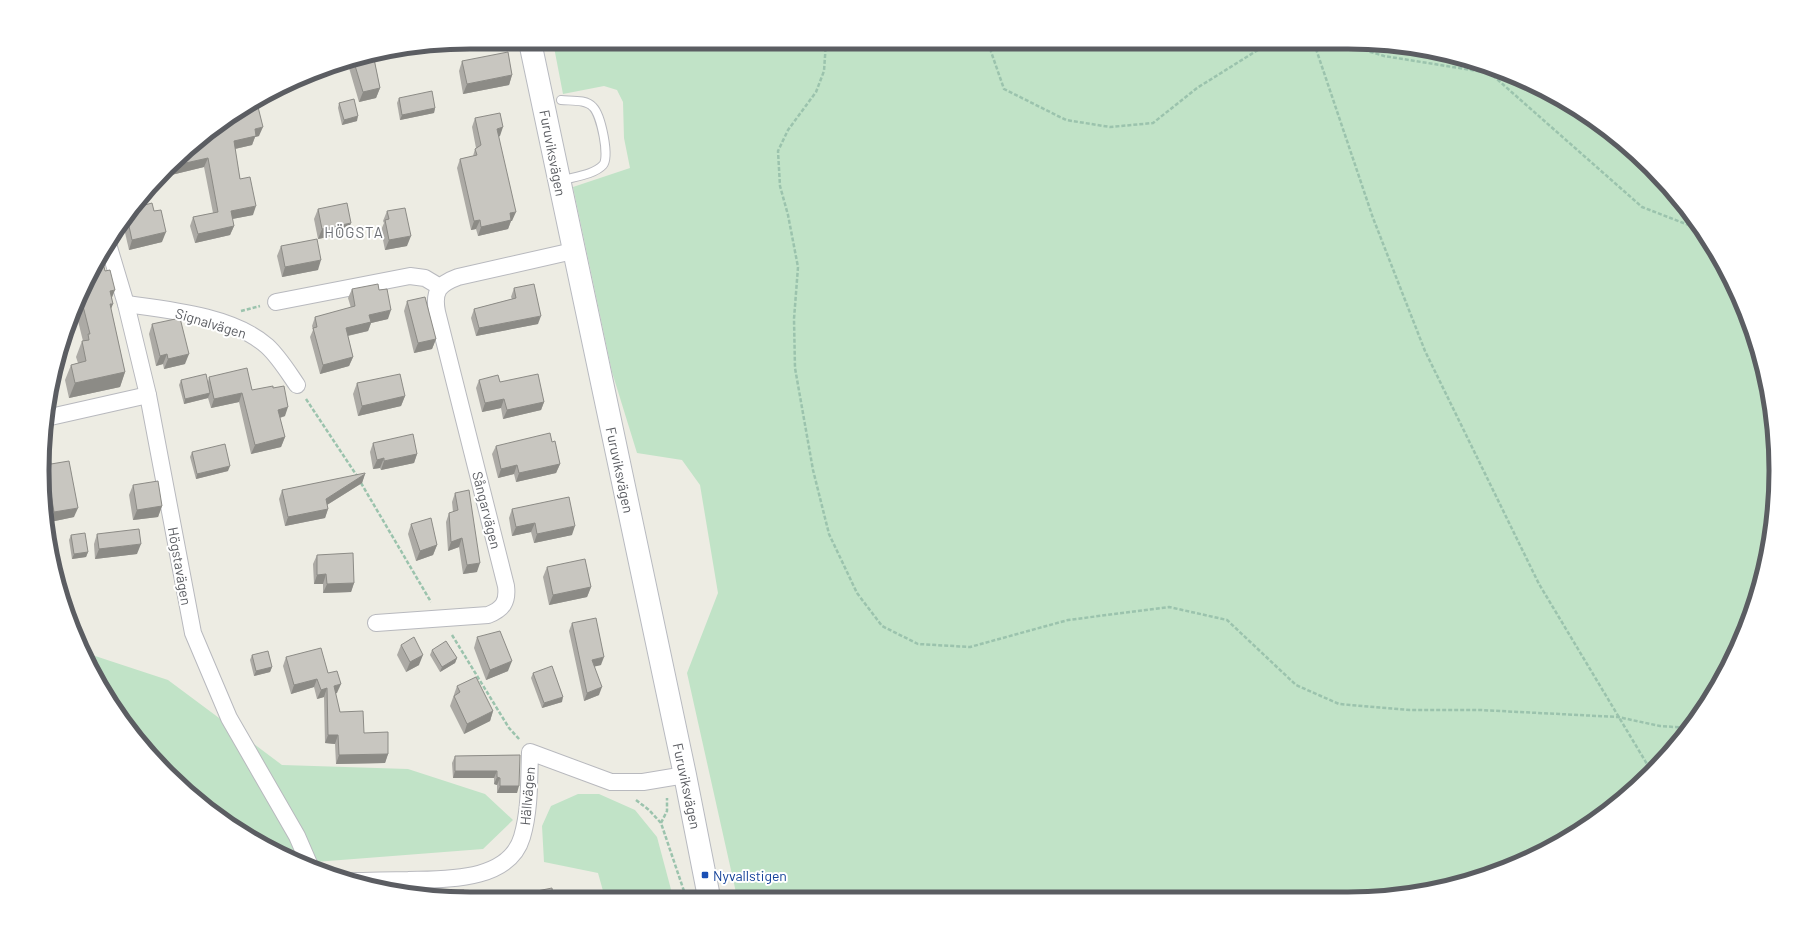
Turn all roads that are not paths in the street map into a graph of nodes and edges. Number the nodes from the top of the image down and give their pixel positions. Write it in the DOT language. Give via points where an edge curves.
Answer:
graph roads {
  1 [pos="531,49"];
  2 [pos="561,100"];
  3 [pos="558,181"];
  4 [pos="573,251"];
  5 [pos="110,252"];
  6 [pos="440,287"];
  7 [pos="276,302"];
  8 [pos="126,304"];
  9 [pos="297,385"];
  10 [pos="148,395"];
  11 [pos="53,416"];
  12 [pos="376,623"];
  13 [pos="676,776"];
  14 [pos="307,859"];
  15 [pos="372,881"];
  16 [pos="708,892"];
  1 -- 3 [label="main road, Furuviksvägen"];
  2 -- 3 [label="lane" via="585,102 593,106 598,113 607,154 602,167"];
  3 -- 4 [label="main road, Furuviksvägen"];
  4 -- 6 [label="street" via="458,277"];
  4 -- 13 [label="main road, Furuviksvägen"];
  5 -- 8 [label="street, Högstavägen"];
  6 -- 7 [label="street" via="425,278 410,276"];
  6 -- 12 [label="street, Sångarvägen" via="436,296 437,312 507,591 504,606 484,615"];
  8 -- 9 [label="street, Signalvägen" via="199,317 250,334 275,354"];
  8 -- 10 [label="street, Högstavägen"];
  10 -- 11 [label="street"];
  10 -- 14 [label="street, Högstavägen" via="193,633 229,718 297,836"];
  13 -- 15 [label="street, Hällvägen" via="642,782 611,782 530,752 526,818 522,838 515,850 499,866 474,876"];
  13 -- 16 [label="main road, Furuviksvägen"];
}
